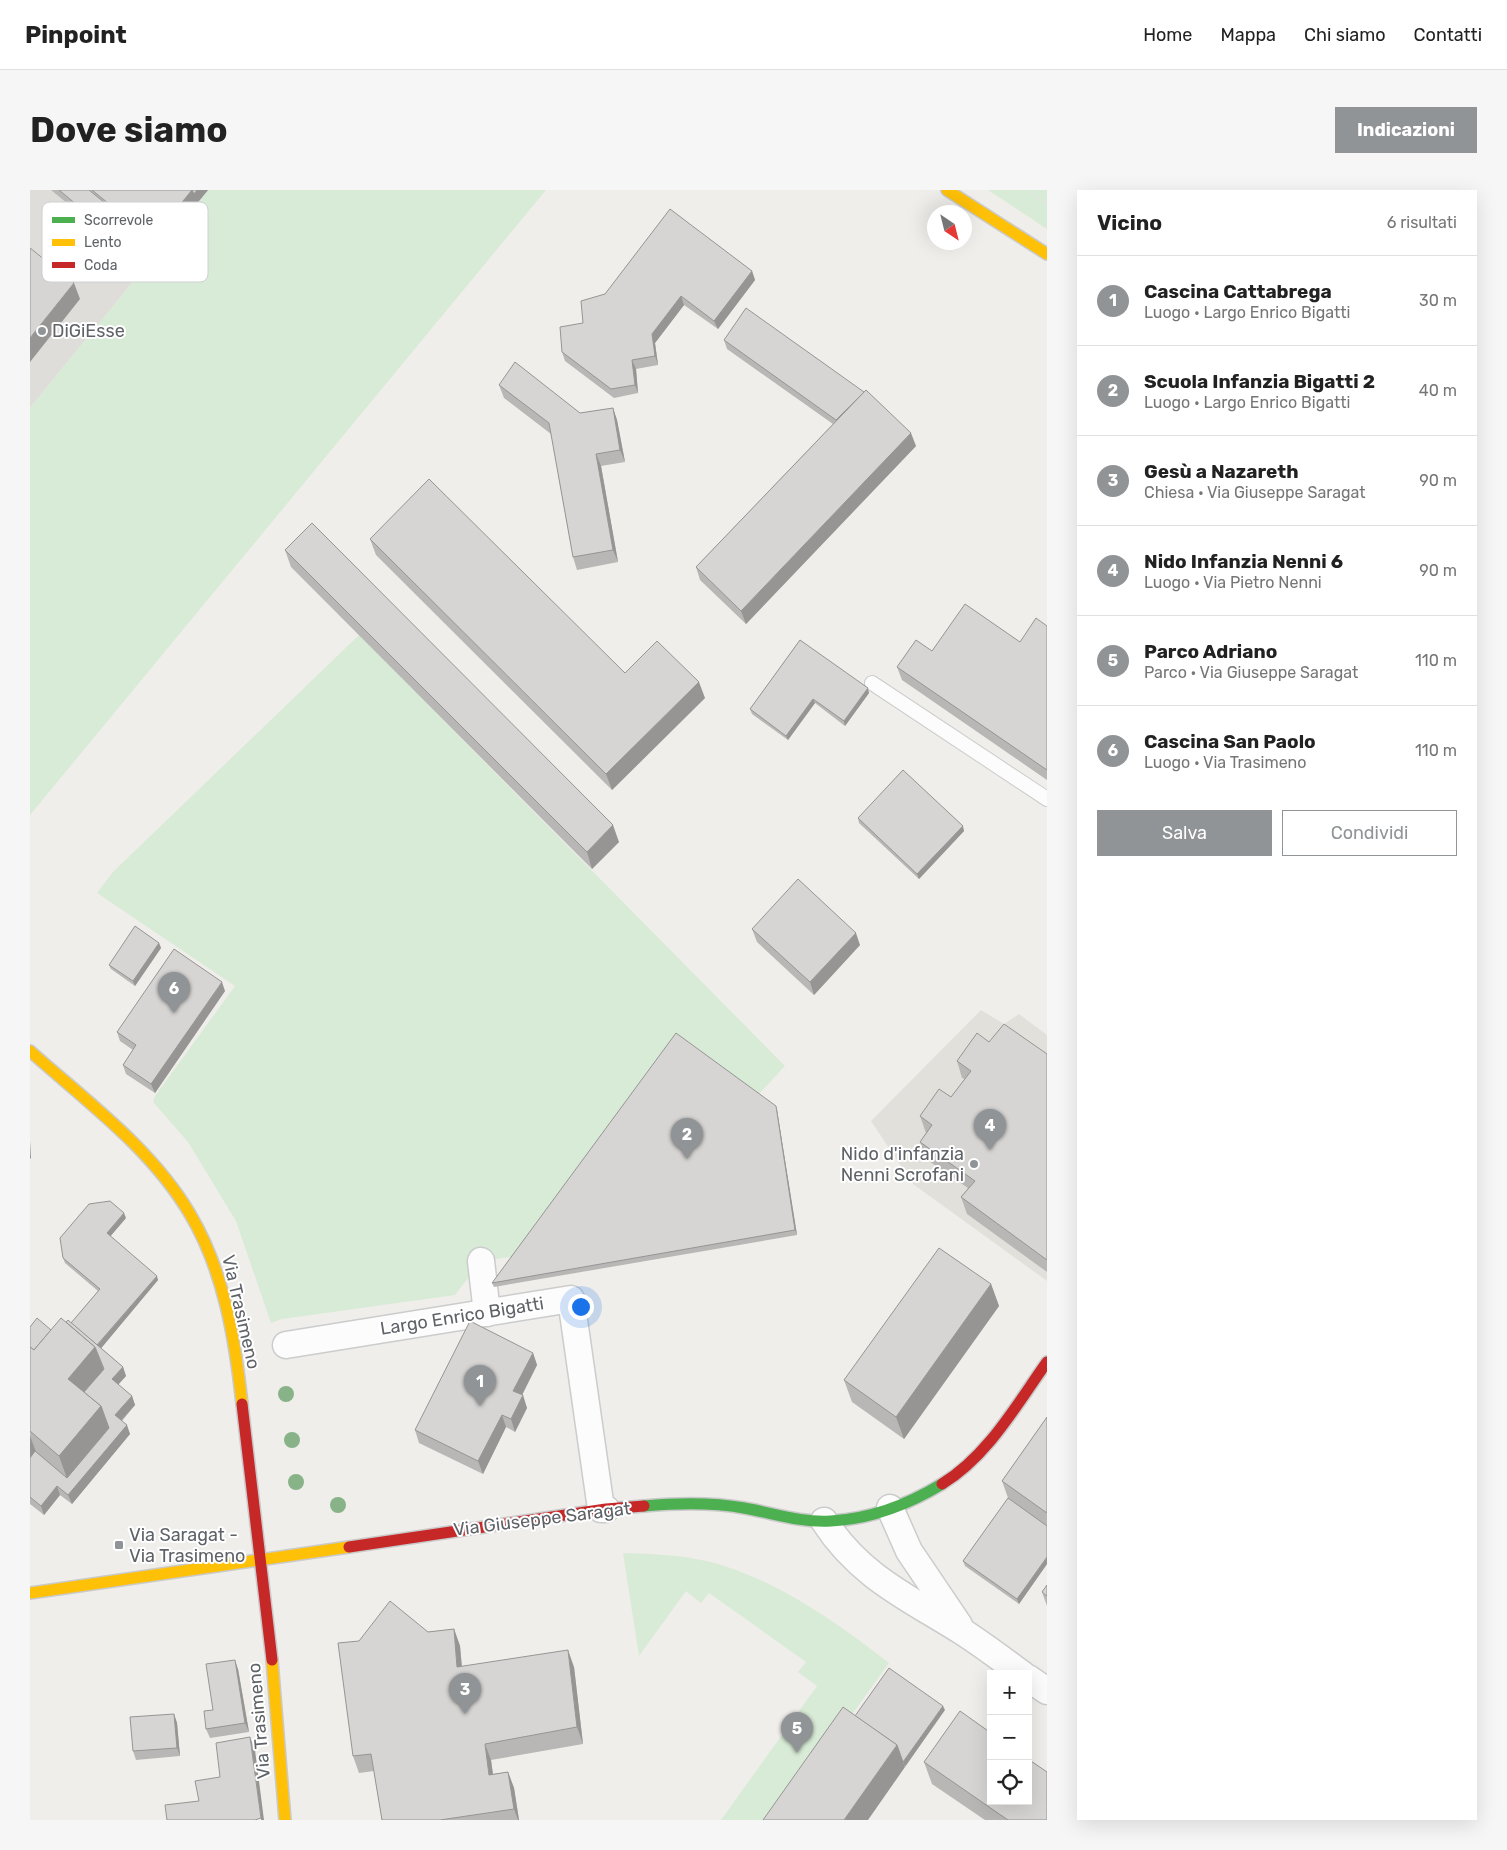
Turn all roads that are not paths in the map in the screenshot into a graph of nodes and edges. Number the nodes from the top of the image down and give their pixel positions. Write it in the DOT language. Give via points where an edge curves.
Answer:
graph roads {
  1 [pos="947,190"];
  2 [pos="1047,254"];
  3 [pos="872,683"];
  4 [pos="1047,799"];
  5 [pos="30,1051"];
  6 [pos="481,1261"];
  7 [pos="487,1312"];
  8 [pos="286,1345"];
  9 [pos="1047,1362"];
  10 [pos="890,1508"];
  11 [pos="606,1509"];
  12 [pos="824,1521"];
  13 [pos="260,1560"];
  14 [pos="30,1593"];
  15 [pos="963,1632"];
  16 [pos="1016,1670"];
  17 [pos="1032,1681"];
  18 [pos="1047,1691"];
  19 [pos="285,1820"];
  1 -- 2 [label="street"];
  3 -- 4 [label="lane"];
  5 -- 13 [label="street, Via Trasimeno" via="153,1164 184,1205 208,1249 236,1364"];
  6 -- 7 [label="street"];
  7 -- 8 [label="street, Largo Enrico Bigatti"];
  7 -- 11 [label="street, Largo Enrico Bigatti" via="571,1298 601,1509"];
  9 -- 10 [label="street, Via Giuseppe Saragat" via="988,1443 960,1471 924,1495"];
  10 -- 12 [label="street, Via Giuseppe Saragat"];
  10 -- 15 [label="street" via="916,1563"];
  11 -- 12 [label="street, Via Giuseppe Saragat" via="716,1504"];
  11 -- 13 [label="street, Via Giuseppe Saragat"];
  12 -- 15 [label="street" via="846,1552 875,1577"];
  13 -- 14 [label="street"];
  13 -- 19 [label="street, Via Trasimeno"];
  15 -- 16 [label="street"];
  17 -- 18 [label="street"];
}
